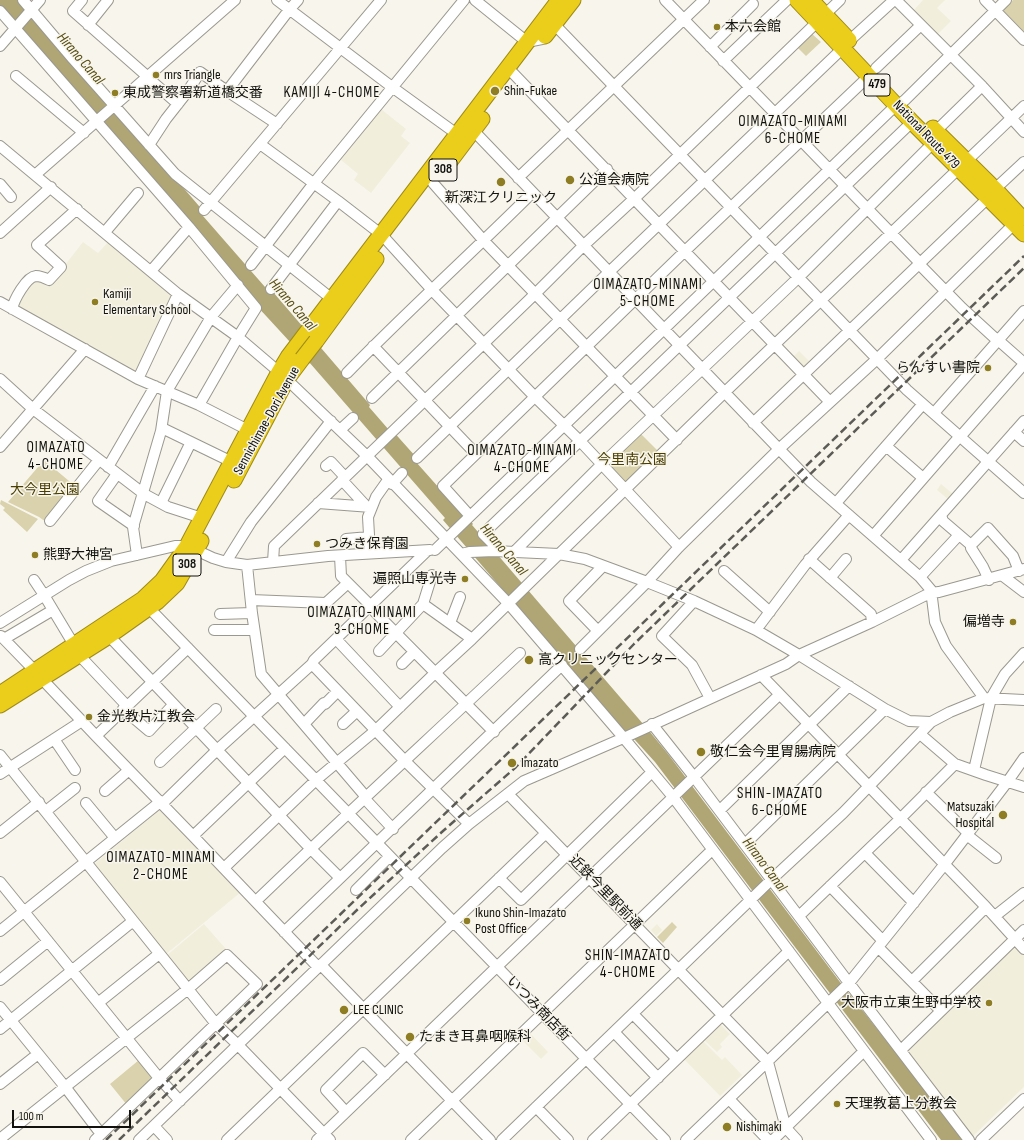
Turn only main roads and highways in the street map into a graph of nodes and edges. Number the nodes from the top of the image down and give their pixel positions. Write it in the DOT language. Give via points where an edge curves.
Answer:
graph roads {
  1 [pos="559,0"];
  2 [pos="573,0"];
  3 [pos="797,0"];
  4 [pos="811,0"];
  5 [pos="821,18"];
  6 [pos="546,29"];
  7 [pos="512,72"];
  8 [pos="901,102"];
  9 [pos="465,132"];
  10 [pos="934,137"];
  11 [pos="1021,222"];
  12 [pos="385,238"];
  13 [pos="312,336"];
  14 [pos="283,375"];
  15 [pos="191,548"];
  16 [pos="77,650"];
  17 [pos="39,675"];
  18 [pos="0,694"];
  19 [pos="0,705"];
  1 -- 6 [label="highway, Sennichimae-Dori Avenue / 308"];
  2 -- 6 [label="highway, Sennichimae-Dori Avenue / 308"];
  3 -- 5 [label="highway, National Route 479 / 479"];
  4 -- 5 [label="highway, National Route 479 / 479"];
  5 -- 8 [label="highway, National Route 479 / 479"];
  6 -- 7 [label="highway, Sennichimae-Dori Avenue / 308"];
  6 -- 7 [label="highway, Sennichimae-Dori Avenue / 308" via="527,42"];
  7 -- 9 [label="highway, Sennichimae-Dori Avenue / 308"];
  8 -- 10 [label="highway, National Route 479 / 479"];
  8 -- 10 [label="highway, National Route 479 / 479" via="912,122"];
  9 -- 12 [label="highway, Sennichimae-Dori Avenue / 308"];
  9 -- 12 [label="highway, Sennichimae-Dori Avenue / 308" via="433,183"];
  10 -- 11 [label="highway, National Route 479 / 479"];
  12 -- 13 [label="highway, Sennichimae-Dori Avenue / 308"];
  12 -- 13 [label="highway, Sennichimae-Dori Avenue / 308" via="332,299"];
  13 -- 14 [label="highway, Sennichimae-Dori Avenue / 308, bridge"];
  14 -- 15 [label="highway, Sennichimae-Dori Avenue / 308"];
  14 -- 15 [label="highway, Sennichimae-Dori Avenue / 308" via="248,430 202,518"];
  15 -- 16 [label="highway, Sennichimae-Dori Avenue / 308" via="143,599"];
  15 -- 16 [label="highway, Sennichimae-Dori Avenue / 308" via="177,583 165,596 109,636"];
  16 -- 17 [label="highway, Sennichimae-Dori Avenue / 308"];
  17 -- 18 [label="highway, Sennichimae-Dori Avenue / 308"];
  17 -- 19 [label="highway, Sennichimae-Dori Avenue / 308"];
}
